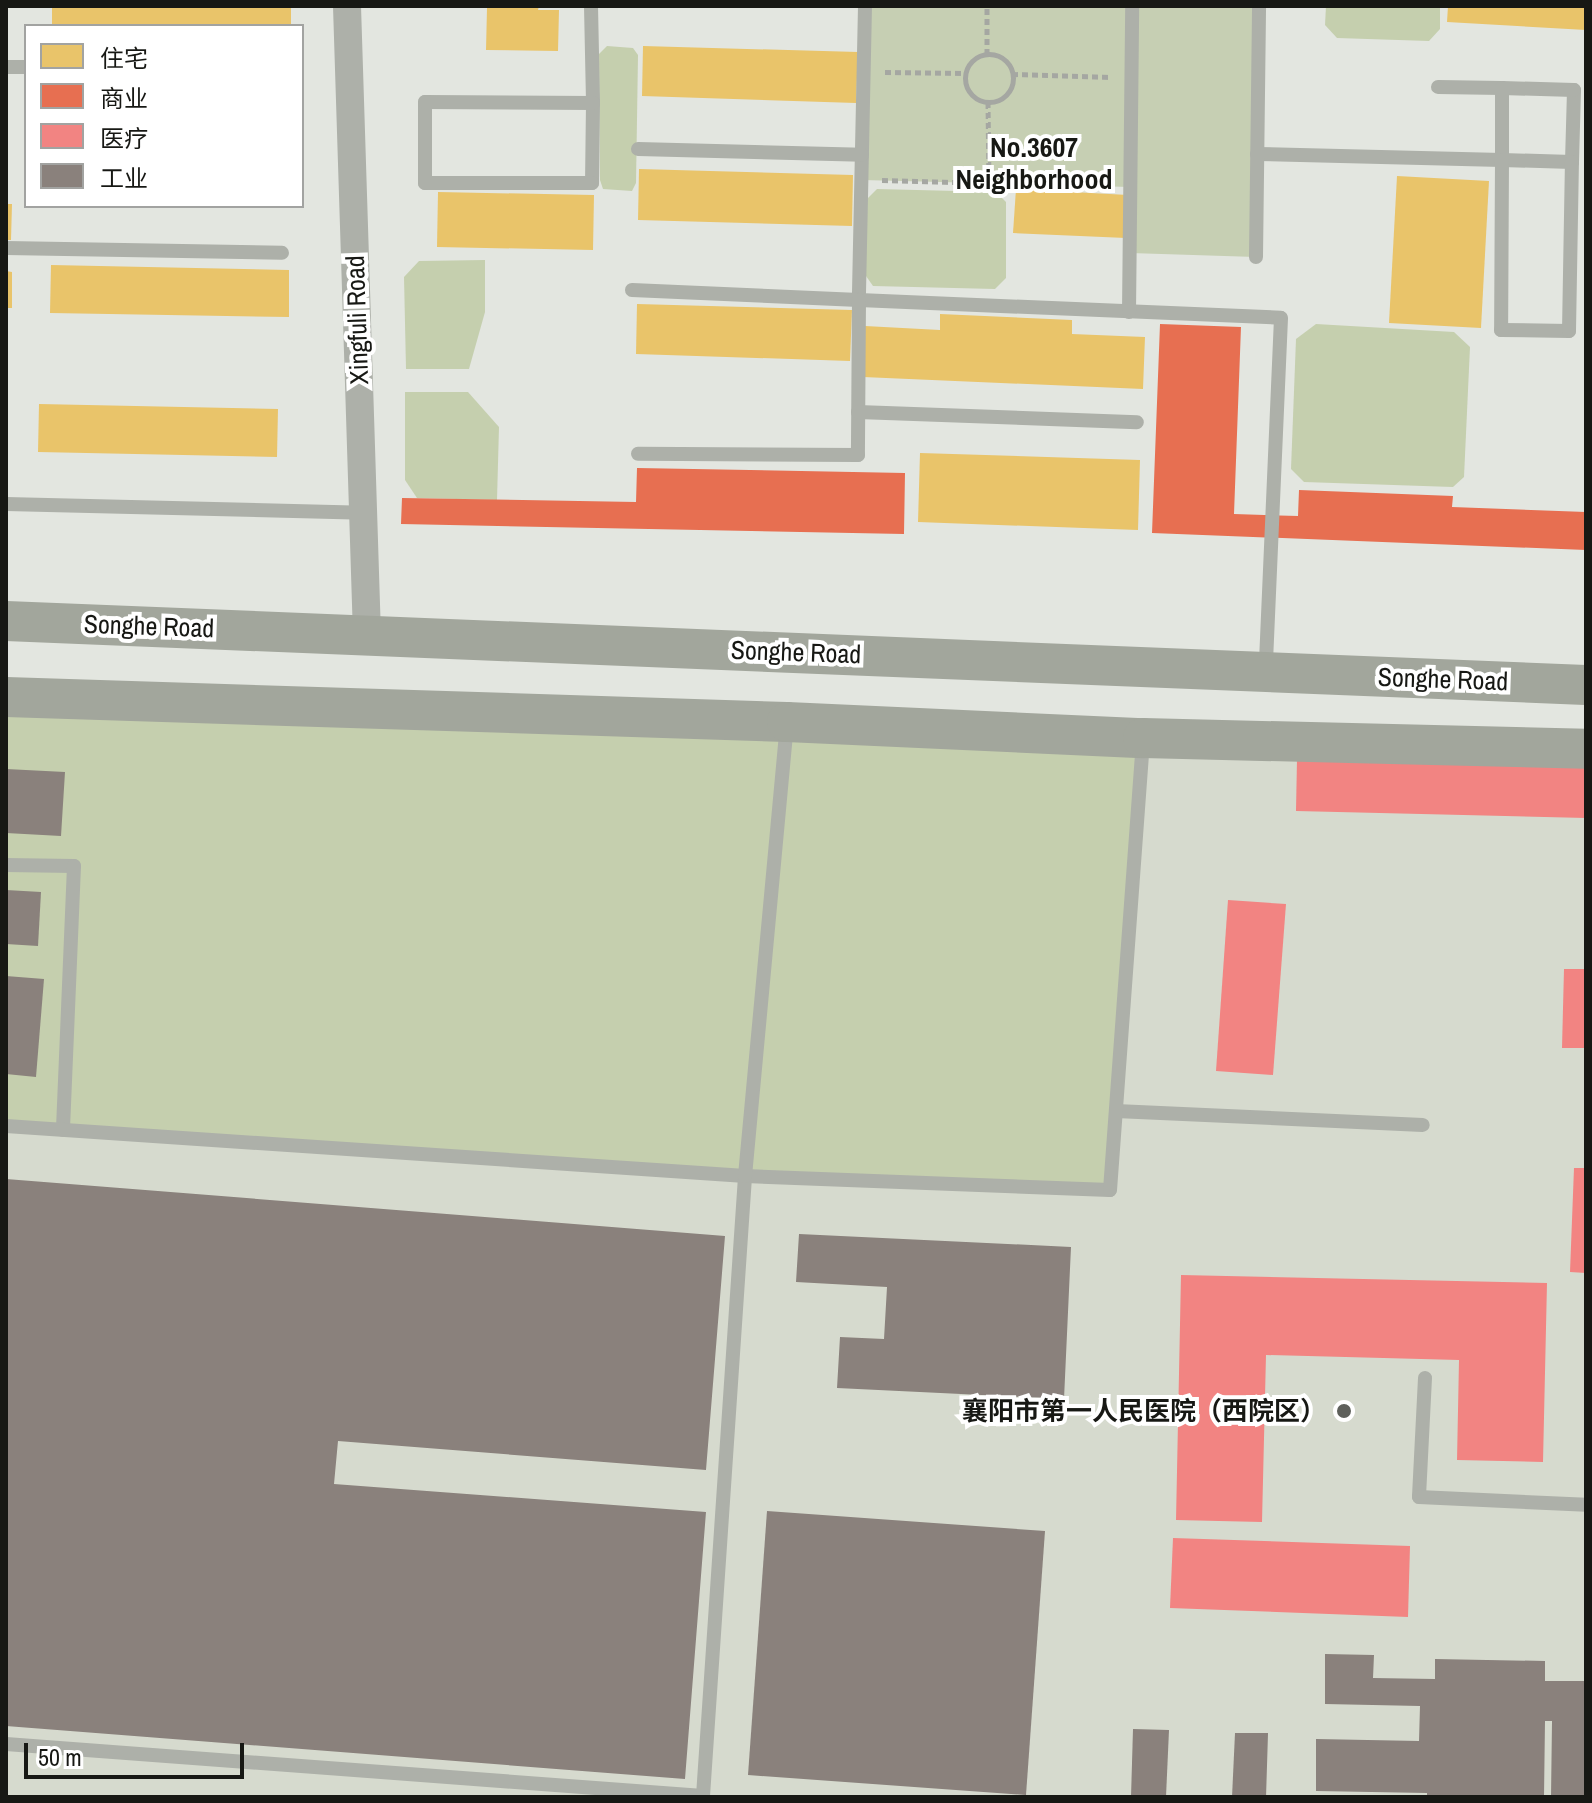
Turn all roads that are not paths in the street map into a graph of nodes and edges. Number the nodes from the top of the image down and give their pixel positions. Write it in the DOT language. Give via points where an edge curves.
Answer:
graph roads {
  1 [pos="347,6"];
  2 [pos="591,6"];
  3 [pos="865,6"];
  4 [pos="1132,6"];
  5 [pos="1259,6"];
  6 [pos="1438,87"];
  7 [pos="1502,88"];
  8 [pos="593,103"];
  9 [pos="638,149"];
  10 [pos="1257,154"];
  11 [pos="862,155"];
  12 [pos="1502,160"];
  13 [pos="1572,162"];
  14 [pos="6,248"];
  15 [pos="282,253"];
  16 [pos="1256,257"];
  17 [pos="632,290"];
  18 [pos="859,300"];
  19 [pos="1129,312"];
  20 [pos="858,412"];
  21 [pos="1137,422"];
  22 [pos="638,454"];
  23 [pos="6,504"];
  24 [pos="363,513"];
  25 [pos="6,621"];
  26 [pos="367,634"];
  27 [pos="1266,672"];
  28 [pos="1586,685"];
  29 [pos="6,697"];
  30 [pos="787,722"];
  31 [pos="1143,738"];
  32 [pos="1586,749"];
  33 [pos="6,865"];
  34 [pos="1116,1111"];
  35 [pos="1423,1125"];
  36 [pos="6,1126"];
  37 [pos="63,1130"];
  38 [pos="745,1176"];
  39 [pos="1425,1378"];
  40 [pos="1586,1505"];
  41 [pos="6,1744"];
  1 -- 24 [label="street, Xingfuli Road"];
  2 -- 8 [label="lane"];
  3 -- 11 [label="lane"];
  4 -- 19 [label="lane"];
  5 -- 10 [label="lane"];
  6 -- 7 [label="lane"];
  7 -- 12 [label="lane"];
  7 -- 13 [label="lane" via="1574,90"];
  8 -- 8 [label="lane" via="592,183 425,183 425,102"];
  9 -- 11 [label="lane"];
  10 -- 12 [label="lane"];
  10 -- 16 [label="lane"];
  11 -- 18 [label="lane"];
  12 -- 13 [label="lane"];
  12 -- 13 [label="lane" via="1501,330 1569,331"];
  14 -- 15 [label="lane"];
  17 -- 18 [label="lane"];
  18 -- 19 [label="lane"];
  18 -- 20 [label="lane"];
  19 -- 27 [label="lane" via="1281,318"];
  20 -- 21 [label="lane"];
  20 -- 22 [label="lane" via="858,455"];
  23 -- 24 [label="lane"];
  24 -- 26 [label="street, Xingfuli Road"];
  25 -- 26 [label="main road, Songhe Road"];
  26 -- 27 [label="main road, Songhe Road"];
  27 -- 28 [label="main road, Songhe Road"];
  29 -- 30 [label="main road"];
  30 -- 31 [label="main road"];
  30 -- 38 [label="lane"];
  31 -- 32 [label="main road"];
  31 -- 34 [label="lane"];
  33 -- 37 [label="lane" via="74,866"];
  34 -- 35 [label="lane"];
  34 -- 38 [label="lane" via="1110,1190"];
  36 -- 37 [label="lane"];
  37 -- 38 [label="lane"];
  38 -- 41 [label="lane" via="703,1796"];
  39 -- 40 [label="lane" via="1419,1497"];
}
